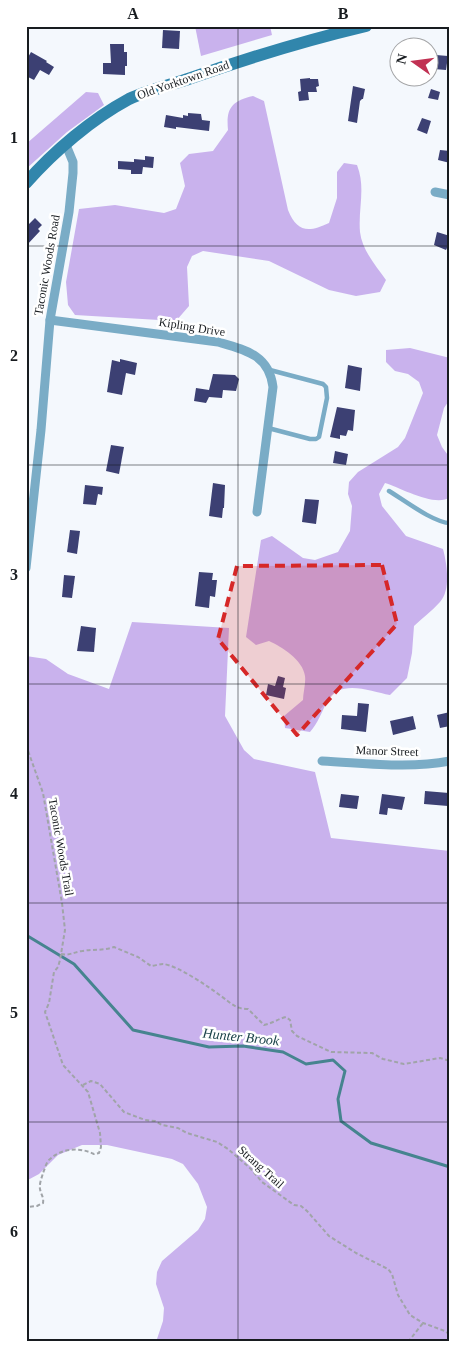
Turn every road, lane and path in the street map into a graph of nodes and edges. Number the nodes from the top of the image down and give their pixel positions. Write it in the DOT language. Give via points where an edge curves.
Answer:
graph roads {
  1 [pos="366,26"];
  2 [pos="66,146"];
  3 [pos="26,183"];
  4 [pos="435,192"];
  5 [pos="450,195"];
  6 [pos="50,320"];
  7 [pos="270,370"];
  8 [pos="268,428"];
  9 [pos="389,491"];
  10 [pos="257,512"];
  11 [pos="450,523"];
  12 [pos="26,568"];
  13 [pos="26,745"];
  14 [pos="322,761"];
  15 [pos="450,761"];
  16 [pos="61,954"];
  17 [pos="450,1061"];
  18 [pos="83,1085"];
  19 [pos="26,1207"];
  20 [pos="423,1323"];
  21 [pos="450,1335"];
  22 [pos="408,1342"];
  1 -- 2 [label="main road, Old Yorktown Road" via="224,66 131,98 98,118"];
  2 -- 3 [label="main road, Old Yorktown Road"];
  2 -- 6 [label="street, Taconic Woods Road" via="73,162 73,173"];
  4 -- 5 [label="street"];
  6 -- 7 [label="street, Kipling Drive" via="218,342 242,349"];
  6 -- 12 [label="street, Taconic Woods Road"];
  7 -- 8 [label="street" via="273,387"];
  7 -- 8 [label="lane" via="323,384 326,398 320,437 310,439"];
  8 -- 10 [label="street"];
  9 -- 11 [label="lane" via="432,518"];
  13 -- 16 [label="path, Taconic Woods Trail" via="43,793 53,846 65,930"];
  14 -- 15 [label="street, Manor Street" via="430,765"];
  16 -- 17 [label="path" via="114,947 151,966 163,964 194,976 230,1004 248,1009 264,1024 279,1019 290,1020 292,1031 297,1036 331,1052 372,1053 404,1064 440,1058"];
  16 -- 18 [label="path, Taconic Woods Trail" via="45,1012 63,1066"];
  18 -- 19 [label="path" via="100,1133 101,1147 94,1154 75,1149 48,1160 40,1189 43,1203"];
  18 -- 20 [label="path, Strang Trail" via="91,1081 100,1084 124,1112 178,1128 228,1149 262,1182 294,1205 307,1210 329,1236 388,1269 404,1307"];
  20 -- 21 [label="path, Strang Trail"];
  20 -- 22 [label="path"];
}
